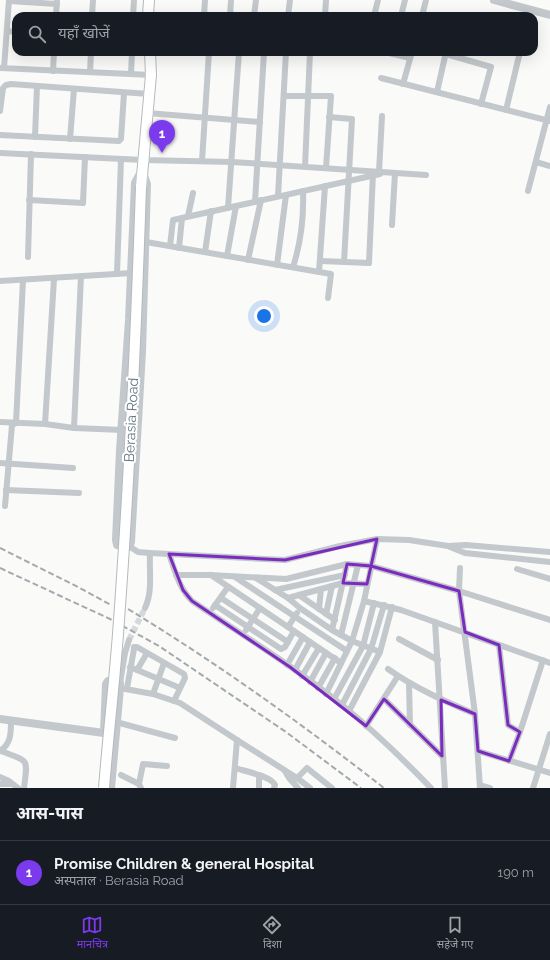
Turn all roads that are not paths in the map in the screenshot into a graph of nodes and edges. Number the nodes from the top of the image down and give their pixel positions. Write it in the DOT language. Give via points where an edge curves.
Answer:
graph roads {
  1 [pos="9,0"];
  2 [pos="93,0"];
  3 [pos="134,0"];
  4 [pos="149,0"];
  5 [pos="204,0"];
  6 [pos="231,0"];
  7 [pos="256,0"];
  8 [pos="290,0"];
  9 [pos="326,0"];
  10 [pos="378,0"];
  11 [pos="405,0"];
  12 [pos="426,0"];
  13 [pos="494,0"];
  14 [pos="57,2"];
  15 [pos="511,2"];
  16 [pos="56,12"];
  17 [pos="92,12"];
  18 [pos="133,12"];
  19 [pos="148,12"];
  20 [pos="204,12"];
  21 [pos="230,12"];
  22 [pos="254,12"];
  23 [pos="288,12"];
  24 [pos="325,12"];
  25 [pos="375,12"];
  26 [pos="402,12"];
  27 [pos="423,12"];
  28 [pos="550,15"];
  29 [pos="7,31"];
  30 [pos="12,32"];
  31 [pos="54,56"];
  32 [pos="91,56"];
  33 [pos="132,56"];
  34 [pos="150,56"];
  35 [pos="209,56"];
  36 [pos="239,56"];
  37 [pos="264,56"];
  38 [pos="286,56"];
  39 [pos="310,56"];
  40 [pos="411,56"];
  41 [pos="445,56"];
  42 [pos="456,56"];
  43 [pos="519,56"];
  44 [pos="2,68"];
  45 [pos="53,70"];
  46 [pos="90,72"];
  47 [pos="131,74"];
  48 [pos="151,75"];
  49 [pos="381,78"];
  50 [pos="403,84"];
  51 [pos="37,86"];
  52 [pos="74,89"];
  53 [pos="437,92"];
  54 [pos="124,93"];
  55 [pos="149,94"];
  56 [pos="285,96"];
  57 [pos="308,97"];
  58 [pos="481,104"];
  59 [pos="550,107"];
  60 [pos="506,110"];
  61 [pos="0,111"];
  62 [pos="147,113"];
  63 [pos="382,116"];
  64 [pos="205,117"];
  65 [pos="330,117"];
  66 [pos="235,120"];
  67 [pos="548,121"];
  68 [pos="260,122"];
  69 [pos="0,135"];
  70 [pos="35,137"];
  71 [pos="70,139"];
  72 [pos="0,153"];
  73 [pos="31,154"];
  74 [pos="85,157"];
  75 [pos="120,159"];
  76 [pos="202,161"];
  77 [pos="232,162"];
  78 [pos="536,162"];
  79 [pos="258,164"];
  80 [pos="143,165"];
  81 [pos="281,165"];
  82 [pos="550,166"];
  83 [pos="305,167"];
  84 [pos="326,168"];
  85 [pos="349,170"];
  86 [pos="377,173"];
  87 [pos="395,173"];
  88 [pos="426,175"];
  89 [pos="348,181"];
  90 [pos="325,186"];
  91 [pos="303,191"];
  92 [pos="528,191"];
  93 [pos="193,192"];
  94 [pos="286,195"];
  95 [pos="278,196"];
  96 [pos="30,200"];
  97 [pos="258,201"];
  98 [pos="236,206"];
  99 [pos="228,208"];
  100 [pos="211,211"];
  101 [pos="185,217"];
  102 [pos="392,225"];
  103 [pos="146,242"];
  104 [pos="170,246"];
  105 [pos="179,248"];
  106 [pos="205,252"];
  107 [pos="28,256"];
  108 [pos="227,256"];
  109 [pos="248,260"];
  110 [pos="321,261"];
  111 [pos="344,262"];
  112 [pos="277,265"];
  113 [pos="293,268"];
  114 [pos="319,272"];
  115 [pos="132,273"];
  116 [pos="117,274"];
  117 [pos="82,276"];
  118 [pos="54,279"];
  119 [pos="23,280"];
  120 [pos="0,281"];
  121 [pos="328,298"];
  122 [pos="0,422"];
  123 [pos="16,423"];
  124 [pos="45,424"];
  125 [pos="74,428"];
  126 [pos="122,430"];
  127 [pos="0,463"];
  128 [pos="8,463"];
  129 [pos="73,468"];
  130 [pos="6,490"];
  131 [pos="79,493"];
  132 [pos="5,506"];
  133 [pos="377,539"];
  134 [pos="129,546"];
  135 [pos="448,546"];
  136 [pos="550,552"];
  137 [pos="150,553"];
  138 [pos="169,554"];
  139 [pos="550,562"];
  140 [pos="347,564"];
  141 [pos="358,565"];
  142 [pos="371,566"];
  143 [pos="460,568"];
  144 [pos="517,569"];
  145 [pos="176,575"];
  146 [pos="210,575"];
  147 [pos="345,575"];
  148 [pos="234,576"];
  149 [pos="255,577"];
  150 [pos="550,579"];
  151 [pos="343,583"];
  152 [pos="353,584"];
  153 [pos="367,584"];
  154 [pos="332,586"];
  155 [pos="228,587"];
  156 [pos="275,590"];
  157 [pos="321,590"];
  158 [pos="459,591"];
  159 [pos="312,592"];
  160 [pos="299,595"];
  161 [pos="221,598"];
  162 [pos="288,598"];
  163 [pos="364,601"];
  164 [pos="374,603"];
  165 [pos="311,604"];
  166 [pos="215,605"];
  167 [pos="384,606"];
  168 [pos="392,607"];
  169 [pos="145,608"];
  170 [pos="260,608"];
  171 [pos="300,608"];
  172 [pos="319,609"];
  173 [pos="210,613"];
  174 [pos="550,613"];
  175 [pos="326,614"];
  176 [pos="295,616"];
  177 [pos="253,619"];
  178 [pos="335,620"];
  179 [pos="549,620"];
  180 [pos="435,622"];
  181 [pos="248,627"];
  182 [pos="288,627"];
  183 [pos="332,630"];
  184 [pos="294,631"];
  185 [pos="465,632"];
  186 [pos="243,635"];
  187 [pos="341,635"];
  188 [pos="303,637"];
  189 [pos="398,639"];
  190 [pos="129,640"];
  191 [pos="352,641"];
  192 [pos="288,642"];
  193 [pos="310,642"];
  194 [pos="498,645"];
  195 [pos="362,646"];
  196 [pos="319,648"];
  197 [pos="371,649"];
  198 [pos="347,651"];
  199 [pos="380,652"];
  200 [pos="148,653"];
  201 [pos="326,653"];
  202 [pos="335,658"];
  203 [pos="438,660"];
  204 [pos="543,660"];
  205 [pos="164,662"];
  206 [pos="341,662"];
  207 [pos="550,663"];
  208 [pos="287,665"];
  209 [pos="130,667"];
  210 [pos="388,669"];
  211 [pos="138,670"];
  212 [pos="294,670"];
  213 [pos="302,676"];
  214 [pos="398,676"];
  215 [pos="158,679"];
  216 [pos="310,682"];
  217 [pos="409,683"];
  218 [pos="122,686"];
  219 [pos="180,688"];
  220 [pos="318,688"];
  221 [pos="153,694"];
  222 [pos="326,694"];
  223 [pos="334,699"];
  224 [pos="384,699"];
  225 [pos="174,700"];
  226 [pos="441,700"];
  227 [pos="342,705"];
  228 [pos="349,711"];
  229 [pos="475,714"];
  230 [pos="0,719"];
  231 [pos="11,721"];
  232 [pos="116,722"];
  233 [pos="410,725"];
  234 [pos="366,726"];
  235 [pos="520,732"];
  236 [pos="104,733"];
  237 [pos="550,734"];
  238 [pos="175,738"];
  239 [pos="237,740"];
  240 [pos="0,751"];
  241 [pos="478,751"];
  242 [pos="442,756"];
  243 [pos="509,761"];
  244 [pos="168,766"];
  245 [pos="234,768"];
  246 [pos="539,769"];
  247 [pos="285,771"];
  248 [pos="550,773"];
  249 [pos="121,775"];
  250 [pos="259,775"];
  251 [pos="0,777"];
  252 [pos="297,778"];
  253 [pos="0,784"];
  254 [pos="16,786"];
  255 [pos="140,786"];
  256 [pos="480,786"];
  257 [pos="24,788"];
  258 [pos="101,788"];
  259 [pos="104,788"];
  260 [pos="111,788"];
  261 [pos="233,788"];
  262 [pos="259,788"];
  263 [pos="274,788"];
  264 [pos="298,788"];
  265 [pos="310,788"];
  266 [pos="332,788"];
  267 [pos="432,788"];
  268 [pos="444,788"];
  269 [pos="490,788"];
  270 [pos="532,788"];
  1 -- 14 [label="street"];
  1 -- 29 [label="street"];
  2 -- 17 [label="street"];
  3 -- 18 [label="street"];
  4 -- 19 [label="main road"];
  5 -- 20 [label="street"];
  6 -- 21 [label="street"];
  7 -- 22 [label="street"];
  8 -- 23 [label="street"];
  9 -- 24 [label="street"];
  10 -- 25 [label="street"];
  11 -- 26 [label="street"];
  12 -- 27 [label="street"];
  13 -- 15 [label="street"];
  14 -- 16 [label="street"];
  15 -- 28 [label="street"];
  29 -- 30 [label="street"];
  29 -- 44 [label="street"];
  31 -- 45 [label="street"];
  32 -- 46 [label="street"];
  33 -- 47 [label="street"];
  34 -- 48 [label="main road, Berasia Road"];
  35 -- 64 [label="street"];
  36 -- 66 [label="street"];
  37 -- 68 [label="street"];
  38 -- 56 [label="street"];
  39 -- 57 [label="street"];
  40 -- 50 [label="street"];
  41 -- 53 [label="street"];
  42 -- 58 [label="street" via="491,67"];
  43 -- 60 [label="street"];
  44 -- 45 [label="street"];
  45 -- 46 [label="street"];
  46 -- 47 [label="street"];
  47 -- 48 [label="street"];
  48 -- 55 [label="main road, Berasia Road"];
  49 -- 50 [label="street"];
  50 -- 53 [label="street"];
  51 -- 52 [label="street"];
  51 -- 61 [label="street" via="6,85 1,92"];
  51 -- 70 [label="street"];
  52 -- 54 [label="street"];
  52 -- 71 [label="street"];
  53 -- 58 [label="street"];
  54 -- 55 [label="street"];
  54 -- 71 [label="street" via="119,141"];
  55 -- 62 [label="main road, Berasia Road"];
  56 -- 57 [label="street"];
  56 -- 81 [label="street"];
  57 -- 65 [label="street" via="331,96"];
  57 -- 83 [label="street"];
  58 -- 60 [label="street"];
  59 -- 67 [label="street"];
  60 -- 67 [label="street"];
  62 -- 64 [label="street"];
  62 -- 80 [label="main road, Berasia Road"];
  63 -- 86 [label="street"];
  64 -- 66 [label="street"];
  64 -- 76 [label="street"];
  65 -- 84 [label="street"];
  65 -- 85 [label="street" via="352,119"];
  66 -- 68 [label="street"];
  66 -- 77 [label="street"];
  67 -- 78 [label="street"];
  68 -- 79 [label="street"];
  69 -- 70 [label="street"];
  70 -- 71 [label="street"];
  72 -- 73 [label="street"];
  73 -- 74 [label="street"];
  73 -- 96 [label="street"];
  74 -- 75 [label="street"];
  74 -- 96 [label="street" via="83,203"];
  75 -- 80 [label="street"];
  75 -- 116 [label="street"];
  76 -- 77 [label="street"];
  76 -- 80 [label="street"];
  77 -- 79 [label="street"];
  77 -- 99 [label="street"];
  78 -- 82 [label="street"];
  78 -- 92 [label="street"];
  79 -- 81 [label="street"];
  79 -- 97 [label="street"];
  80 -- 103 [label="street" via="147,184"];
  80 -- 115 [label="street" via="135,183"];
  80 -- 259 [label="main road, Berasia Road, bridge" via="118,634"];
  81 -- 83 [label="street"];
  81 -- 95 [label="street"];
  83 -- 84 [label="street"];
  84 -- 85 [label="street"];
  85 -- 86 [label="street"];
  85 -- 89 [label="street"];
  86 -- 87 [label="street"];
  86 -- 89 [label="street"];
  86 -- 111 [label="street" via="369,263"];
  87 -- 88 [label="street"];
  87 -- 102 [label="street"];
  89 -- 90 [label="street"];
  89 -- 111 [label="street"];
  90 -- 91 [label="street"];
  90 -- 110 [label="street"];
  91 -- 94 [label="street"];
  91 -- 113 [label="street" via="302,231"];
  93 -- 101 [label="street"];
  94 -- 95 [label="street"];
  94 -- 112 [label="street"];
  95 -- 97 [label="street"];
  96 -- 107 [label="street"];
  97 -- 98 [label="street"];
  97 -- 109 [label="street"];
  98 -- 99 [label="street"];
  98 -- 108 [label="street"];
  99 -- 100 [label="street"];
  100 -- 101 [label="street"];
  100 -- 106 [label="street"];
  101 -- 104 [label="street" via="173,220"];
  101 -- 105 [label="street"];
  103 -- 104 [label="street"];
  103 -- 134 [label="street"];
  104 -- 105 [label="street"];
  105 -- 106 [label="street"];
  106 -- 108 [label="street"];
  108 -- 109 [label="street"];
  109 -- 112 [label="street"];
  110 -- 111 [label="street"];
  110 -- 114 [label="street"];
  112 -- 113 [label="street"];
  113 -- 114 [label="street"];
  114 -- 121 [label="street" via="331,274"];
  115 -- 116 [label="street"];
  115 -- 126 [label="street"];
  116 -- 117 [label="street"];
  117 -- 118 [label="street"];
  117 -- 125 [label="street"];
  118 -- 119 [label="street"];
  118 -- 124 [label="street"];
  119 -- 120 [label="street"];
  119 -- 123 [label="street"];
  122 -- 123 [label="street"];
  123 -- 124 [label="street"];
  123 -- 128 [label="street" via="12,425"];
  124 -- 125 [label="street"];
  125 -- 126 [label="street"];
  126 -- 134 [label="street" via="116,543"];
  127 -- 128 [label="street"];
  128 -- 129 [label="street"];
  128 -- 130 [label="street"];
  130 -- 131 [label="street"];
  130 -- 132 [label="street"];
  133 -- 135 [label="street" via="409,540"];
  133 -- 138 [label="street" via="285,560"];
  133 -- 142 [label="street"];
  134 -- 137 [label="street" via="138,552"];
  135 -- 136 [label="street" via="466,545"];
  135 -- 139 [label="street" via="465,553"];
  137 -- 138 [label="street"];
  137 -- 169 [label="street" via="150,588"];
  138 -- 145 [label="street"];
  140 -- 141 [label="street"];
  140 -- 147 [label="street"];
  140 -- 149 [label="street" via="286,579"];
  141 -- 142 [label="street"];
  141 -- 152 [label="street"];
  142 -- 153 [label="street"];
  142 -- 158 [label="street"];
  143 -- 158 [label="street"];
  144 -- 150 [label="street"];
  145 -- 146 [label="street"];
  145 -- 173 [label="street" via="187,596"];
  146 -- 148 [label="street"];
  146 -- 155 [label="street"];
  147 -- 151 [label="street"];
  147 -- 156 [label="street"];
  148 -- 149 [label="street"];
  148 -- 176 [label="street"];
  149 -- 156 [label="street"];
  151 -- 152 [label="street"];
  151 -- 154 [label="street"];
  151 -- 178 [label="street"];
  152 -- 153 [label="street"];
  152 -- 187 [label="street"];
  153 -- 163 [label="street"];
  154 -- 157 [label="street"];
  154 -- 175 [label="street"];
  155 -- 161 [label="street"];
  155 -- 170 [label="street"];
  156 -- 162 [label="street"];
  157 -- 159 [label="street"];
  157 -- 172 [label="street"];
  158 -- 179 [label="street"];
  158 -- 185 [label="street"];
  159 -- 160 [label="street"];
  159 -- 165 [label="street"];
  160 -- 162 [label="street"];
  160 -- 165 [label="street"];
  161 -- 166 [label="street"];
  161 -- 177 [label="street"];
  162 -- 171 [label="street"];
  163 -- 164 [label="street"];
  163 -- 191 [label="street"];
  164 -- 167 [label="street"];
  164 -- 195 [label="street"];
  165 -- 172 [label="street"];
  166 -- 173 [label="street"];
  166 -- 181 [label="street"];
  167 -- 168 [label="street"];
  167 -- 197 [label="street"];
  168 -- 180 [label="street"];
  168 -- 199 [label="street"];
  170 -- 177 [label="street"];
  170 -- 182 [label="street"];
  171 -- 176 [label="street"];
  171 -- 183 [label="street"];
  172 -- 175 [label="street"];
  173 -- 186 [label="street"];
  174 -- 179 [label="street"];
  175 -- 178 [label="street"];
  176 -- 182 [label="street"];
  176 -- 198 [label="street"];
  177 -- 181 [label="street"];
  177 -- 192 [label="street"];
  178 -- 183 [label="street"];
  180 -- 185 [label="street"];
  180 -- 203 [label="street"];
  181 -- 186 [label="street"];
  181 -- 192 [label="street" via="281,649"];
  182 -- 184 [label="street"];
  183 -- 187 [label="street"];
  184 -- 188 [label="street"];
  184 -- 192 [label="street"];
  185 -- 194 [label="street"];
  185 -- 229 [label="street"];
  186 -- 208 [label="street"];
  187 -- 191 [label="street"];
  188 -- 193 [label="street"];
  188 -- 208 [label="street"];
  189 -- 203 [label="street"];
  190 -- 218 [label="street"];
  191 -- 195 [label="street"];
  191 -- 198 [label="street"];
  193 -- 196 [label="street"];
  193 -- 212 [label="street"];
  194 -- 204 [label="street"];
  194 -- 235 [label="street" via="508,725"];
  195 -- 197 [label="street"];
  195 -- 223 [label="street"];
  196 -- 201 [label="street"];
  196 -- 213 [label="street"];
  197 -- 199 [label="street"];
  197 -- 227 [label="street"];
  198 -- 206 [label="street"];
  199 -- 228 [label="street"];
  200 -- 205 [label="street"];
  200 -- 209 [label="street" via="134,647"];
  200 -- 211 [label="street"];
  201 -- 202 [label="street"];
  201 -- 216 [label="street"];
  202 -- 206 [label="street"];
  202 -- 220 [label="street"];
  203 -- 226 [label="street"];
  204 -- 207 [label="street"];
  204 -- 235 [label="street"];
  205 -- 215 [label="street"];
  205 -- 219 [label="street" via="184,674 185,678"];
  206 -- 222 [label="street"];
  208 -- 212 [label="street"];
  209 -- 211 [label="street"];
  209 -- 218 [label="street"];
  210 -- 214 [label="street"];
  211 -- 215 [label="street"];
  212 -- 213 [label="street"];
  213 -- 216 [label="street"];
  214 -- 217 [label="street"];
  214 -- 224 [label="street"];
  215 -- 219 [label="street"];
  215 -- 221 [label="street"];
  216 -- 220 [label="street"];
  217 -- 226 [label="street"];
  217 -- 233 [label="street"];
  218 -- 221 [label="street"];
  218 -- 232 [label="street"];
  218 -- 236 [label="street" via="117,681 108,681 106,684"];
  219 -- 225 [label="street"];
  220 -- 222 [label="street"];
  221 -- 225 [label="street"];
  222 -- 223 [label="street"];
  223 -- 227 [label="street"];
  224 -- 233 [label="street"];
  224 -- 234 [label="street"];
  225 -- 239 [label="street"];
  226 -- 229 [label="street"];
  226 -- 242 [label="street"];
  227 -- 228 [label="street"];
  228 -- 234 [label="street"];
  229 -- 241 [label="street"];
  230 -- 231 [label="street"];
  231 -- 236 [label="street"];
  231 -- 240 [label="street" via="9,743"];
  232 -- 238 [label="street"];
  232 -- 260 [label="street"];
  233 -- 242 [label="street"];
  234 -- 267 [label="street"];
  235 -- 243 [label="street"];
  236 -- 258 [label="street"];
  237 -- 246 [label="street"];
  239 -- 245 [label="street"];
  239 -- 247 [label="street"];
  240 -- 257 [label="street" via="25,761 27,766"];
  241 -- 243 [label="street"];
  241 -- 256 [label="street"];
  242 -- 268 [label="street"];
  243 -- 246 [label="street"];
  244 -- 255 [label="street" via="143,764"];
  245 -- 250 [label="street"];
  245 -- 261 [label="street"];
  246 -- 248 [label="street"];
  246 -- 270 [label="street"];
  247 -- 252 [label="street"];
  247 -- 264 [label="street"];
  249 -- 255 [label="street"];
  250 -- 262 [label="street"];
  250 -- 263 [label="street" via="273,781"];
  251 -- 254 [label="street"];
  252 -- 265 [label="street"];
  252 -- 266 [label="street" via="307,768"];
  253 -- 254 [label="street"];
  256 -- 269 [label="street"];
}
